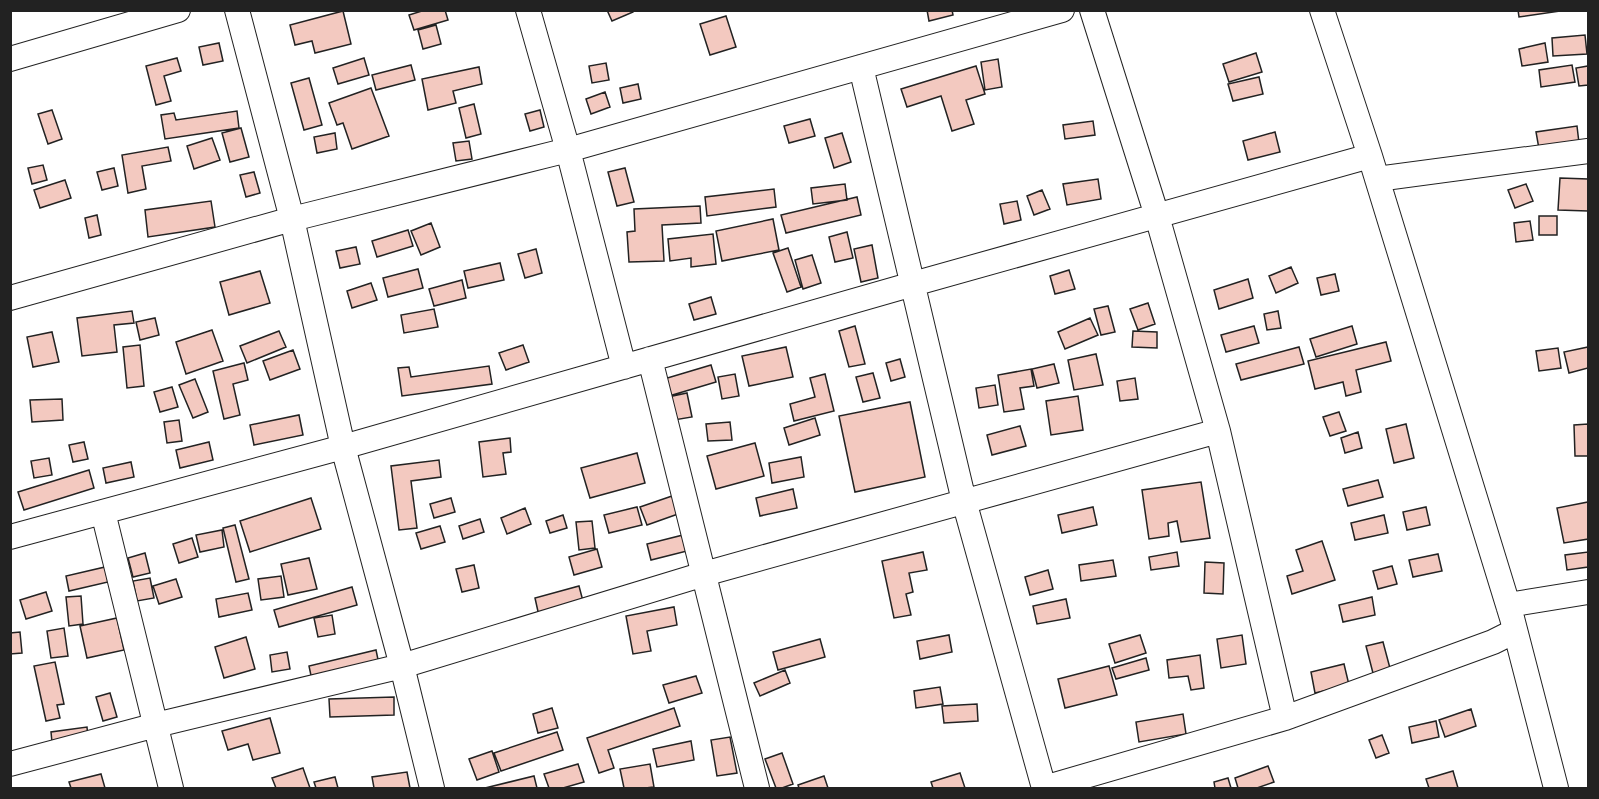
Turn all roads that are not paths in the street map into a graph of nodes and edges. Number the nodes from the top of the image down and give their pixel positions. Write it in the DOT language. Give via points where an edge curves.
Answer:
graph roads {
  1 [pos="178,10"];
  2 [pos="237,10"];
  3 [pos="528,10"];
  4 [pos="1062,10"];
  5 [pos="1092,10"];
  6 [pos="1322,10"];
  7 [pos="10,59"];
  8 [pos="861,67"];
  9 [pos="568,150"];
  10 [pos="1588,151"];
  11 [pos="1373,168"];
  12 [pos="1157,216"];
  13 [pos="292,219"];
  14 [pos="913,284"];
  15 [pos="10,298"];
  16 [pos="650,359"];
  17 [pos="624,367"];
  18 [pos="1218,431"];
  19 [pos="344,447"];
  20 [pos="964,501"];
  21 [pos="103,512"];
  22 [pos="10,537"];
  23 [pos="704,574"];
  24 [pos="1588,592"];
  25 [pos="1508,604"];
  26 [pos="1515,631"];
  27 [pos="402,666"];
  28 [pos="1285,718"];
  29 [pos="155,725"];
  30 [pos="10,764"];
  31 [pos="1044,788"];
  32 [pos="171,789"];
  33 [pos="432,789"];
  34 [pos="757,789"];
  35 [pos="1556,789"];
  1 -- 7 [label="street"];
  2 -- 13 [label="street"];
  3 -- 9 [label="street"];
  4 -- 8 [label="street"];
  5 -- 12 [label="street"];
  6 -- 11 [label="street"];
  8 -- 9 [label="street"];
  8 -- 14 [label="street"];
  9 -- 13 [label="street"];
  9 -- 17 [label="street"];
  10 -- 11 [label="street"];
  11 -- 12 [label="street"];
  11 -- 25 [label="street"];
  12 -- 14 [label="street"];
  12 -- 18 [label="street"];
  13 -- 15 [label="street"];
  13 -- 19 [label="street"];
  14 -- 16 [label="street"];
  14 -- 20 [label="street"];
  16 -- 17 [label="street"];
  16 -- 23 [label="street"];
  17 -- 19 [label="street"];
  18 -- 20 [label="street"];
  18 -- 28 [label="street"];
  19 -- 21 [label="street"];
  19 -- 27 [label="street"];
  20 -- 23 [label="street"];
  20 -- 31 [label="street"];
  21 -- 22 [label="street"];
  21 -- 29 [label="street"];
  23 -- 27 [label="street"];
  23 -- 34 [label="street"];
  24 -- 25 [label="street"];
  25 -- 26 [label="street"];
  26 -- 28 [label="street"];
  26 -- 35 [label="street"];
  27 -- 29 [label="street"];
  27 -- 33 [label="street"];
  28 -- 31 [label="street"];
  29 -- 30 [label="street"];
  29 -- 32 [label="street"];
}
